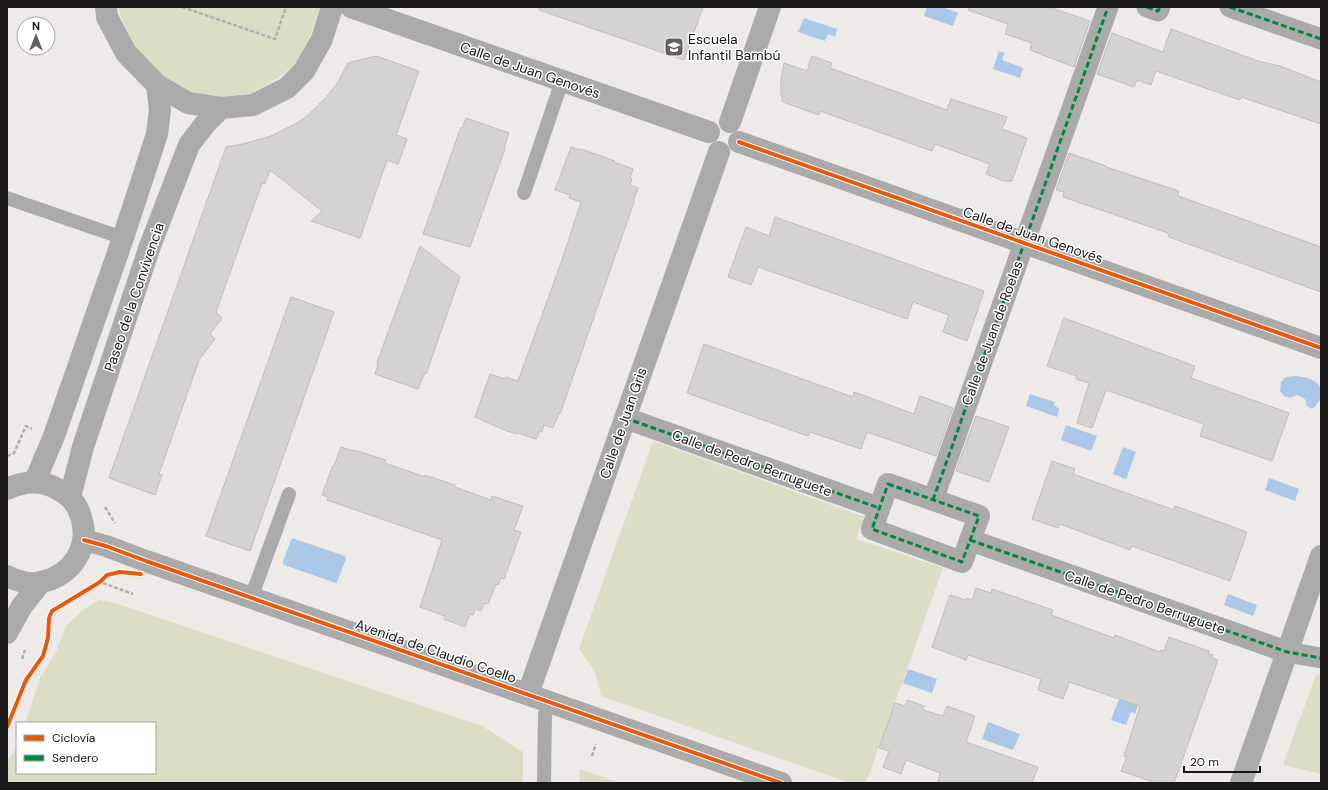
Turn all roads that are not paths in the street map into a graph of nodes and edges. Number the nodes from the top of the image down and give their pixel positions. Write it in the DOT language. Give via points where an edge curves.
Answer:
graph roads {
  1 [pos="106,7"];
  2 [pos="332,7"];
  3 [pos="351,7"];
  4 [pos="770,7"];
  5 [pos="1108,7"];
  6 [pos="1147,7"];
  7 [pos="1160,7"];
  8 [pos="1230,7"];
  9 [pos="1321,39"];
  10 [pos="562,81"];
  11 [pos="157,86"];
  12 [pos="221,108"];
  13 [pos="730,122"];
  14 [pos="709,132"];
  15 [pos="739,142"];
  16 [pos="719,152"];
  17 [pos="524,193"];
  18 [pos="7,198"];
  19 [pos="123,238"];
  20 [pos="1024,244"];
  21 [pos="1321,348"];
  22 [pos="625,418"];
  23 [pos="35,481"];
  24 [pos="7,489"];
  25 [pos="288,494"];
  26 [pos="70,497"];
  27 [pos="933,500"];
  28 [pos="879,508"];
  29 [pos="84,540"];
  30 [pos="970,540"];
  31 [pos="1321,556"];
  32 [pos="7,576"];
  33 [pos="41,582"];
  34 [pos="251,598"];
  35 [pos="7,633"];
  36 [pos="1287,652"];
  37 [pos="1321,658"];
  38 [pos="528,694"];
  39 [pos="550,702"];
  40 [pos="544,783"];
  41 [pos="781,783"];
  42 [pos="1240,783"];
  1 -- 11 [label="street" via="107,17 126,53"];
  2 -- 12 [label="street" via="322,39 304,71 287,88 253,105"];
  3 -- 10 [label="street, Calle de Juan Genovés"];
  4 -- 13 [label="street"];
  5 -- 20 [label="street, Calle de Juan de Roelas"];
  6 -- 7 [label="street" via="1158,11"];
  8 -- 9 [label="street"];
  10 -- 14 [label="street, Calle de Juan Genovés"];
  10 -- 17 [label="lane"];
  11 -- 12 [label="street" via="188,103"];
  11 -- 19 [label="street" via="160,110 157,134"];
  12 -- 26 [label="street, Paseo de la Convivencia" via="204,124 189,145 150,246 83,447"];
  13 -- 14 [label="street" via="721,121 713,124"];
  13 -- 15 [label="street" via="736,126 740,134"];
  14 -- 16 [label="street" via="708,140"];
  15 -- 16 [label="street" via="734,149"];
  15 -- 20 [label="street, Calle de Juan Genovés"];
  16 -- 22 [label="street, Calle de Juan Gris"];
  18 -- 19 [label="lane"];
  19 -- 23 [label="street" via="54,436"];
  20 -- 21 [label="street, Calle de Juan Genovés"];
  20 -- 27 [label="street, Calle de Juan de Roelas"];
  22 -- 28 [label="street, Calle de Pedro Berruguete"];
  22 -- 38 [label="street, Calle de Juan Gris"];
  23 -- 24 [label="street"];
  23 -- 26 [label="street" via="52,485"];
  25 -- 34 [label="lane"];
  26 -- 29 [label="street" via="78,509 83,524"];
  27 -- 28 [label="street" via="888,484"];
  27 -- 30 [label="street" via="979,516"];
  28 -- 30 [label="street" via="872,529 962,562"];
  29 -- 33 [label="street" via="74,563 60,576"];
  29 -- 34 [label="street, Avenida de Claudio Coello"];
  30 -- 36 [label="street, Calle de Pedro Berruguete"];
  31 -- 36 [label="street"];
  32 -- 33 [label="street" via="18,581"];
  33 -- 35 [label="street" via="22,606"];
  34 -- 38 [label="street, Avenida de Claudio Coello"];
  36 -- 37 [label="street, Calle de Pedro Berruguete"];
  36 -- 42 [label="street"];
  38 -- 39 [label="street, Avenida de Claudio Coello"];
  39 -- 40 [label="lane" via="545,714"];
  39 -- 41 [label="street, Avenida de Claudio Coello"];
}
